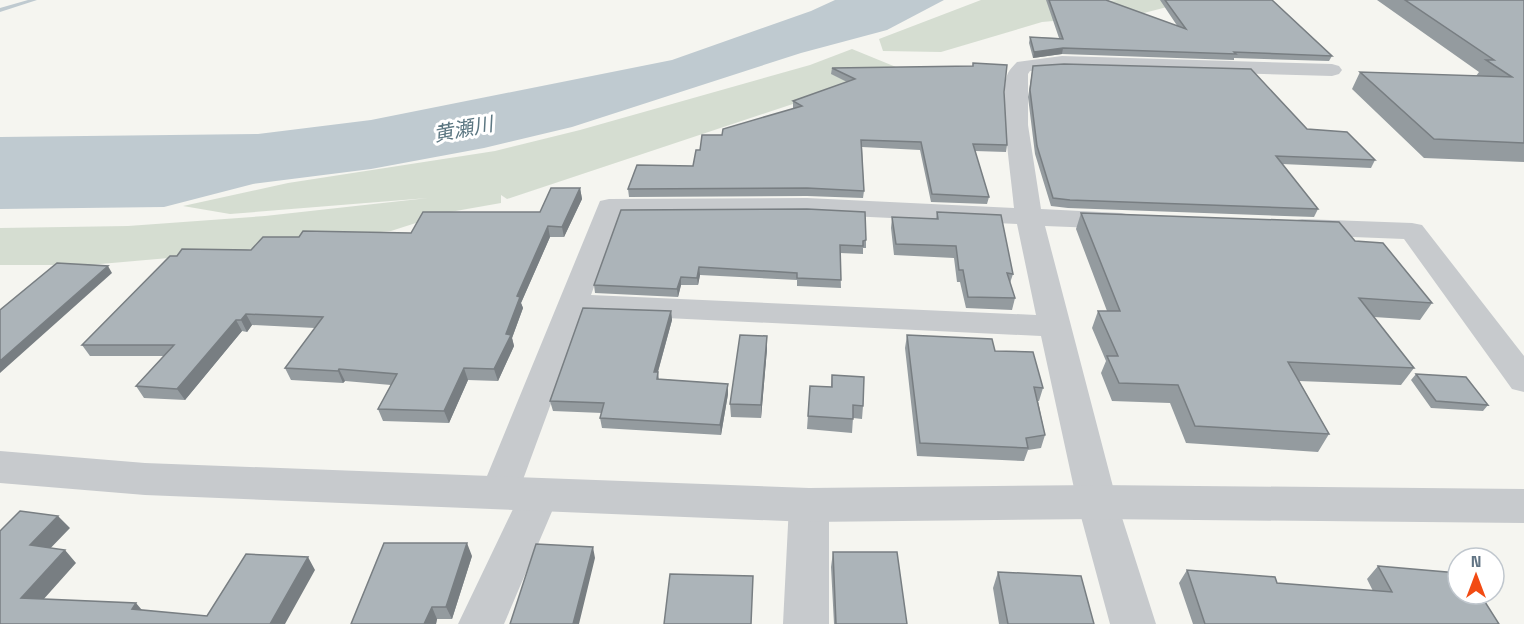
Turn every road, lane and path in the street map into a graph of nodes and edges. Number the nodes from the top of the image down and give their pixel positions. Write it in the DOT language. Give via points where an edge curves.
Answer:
graph roads {
  1 [pos="1332,69"];
  2 [pos="1029,217"];
  3 [pos="1149,222"];
  4 [pos="1280,226"];
  5 [pos="572,304"];
  6 [pos="1055,326"];
  7 [pos="1524,380"];
  8 [pos="0,467"];
  9 [pos="520,494"];
  10 [pos="1097,502"];
  11 [pos="809,506"];
  12 [pos="1524,506"];
  13 [pos="481,624"];
  14 [pos="806,624"];
  15 [pos="1133,624"];
  1 -- 2 [label="street" via="1062,62 1024,66 1016,81 1017,125"];
  2 -- 3 [label="street"];
  2 -- 5 [label="street" via="807,206 609,207"];
  2 -- 6 [label="street"];
  4 -- 7 [label="street" via="1412,231"];
  5 -- 6 [label="street"];
  5 -- 9 [label="street"];
  6 -- 10 [label="street"];
  8 -- 9 [label="street" via="145,479"];
  9 -- 11 [label="street"];
  9 -- 13 [label="street"];
  10 -- 11 [label="street"];
  10 -- 12 [label="street"];
  10 -- 15 [label="street"];
  11 -- 14 [label="street"];
}
